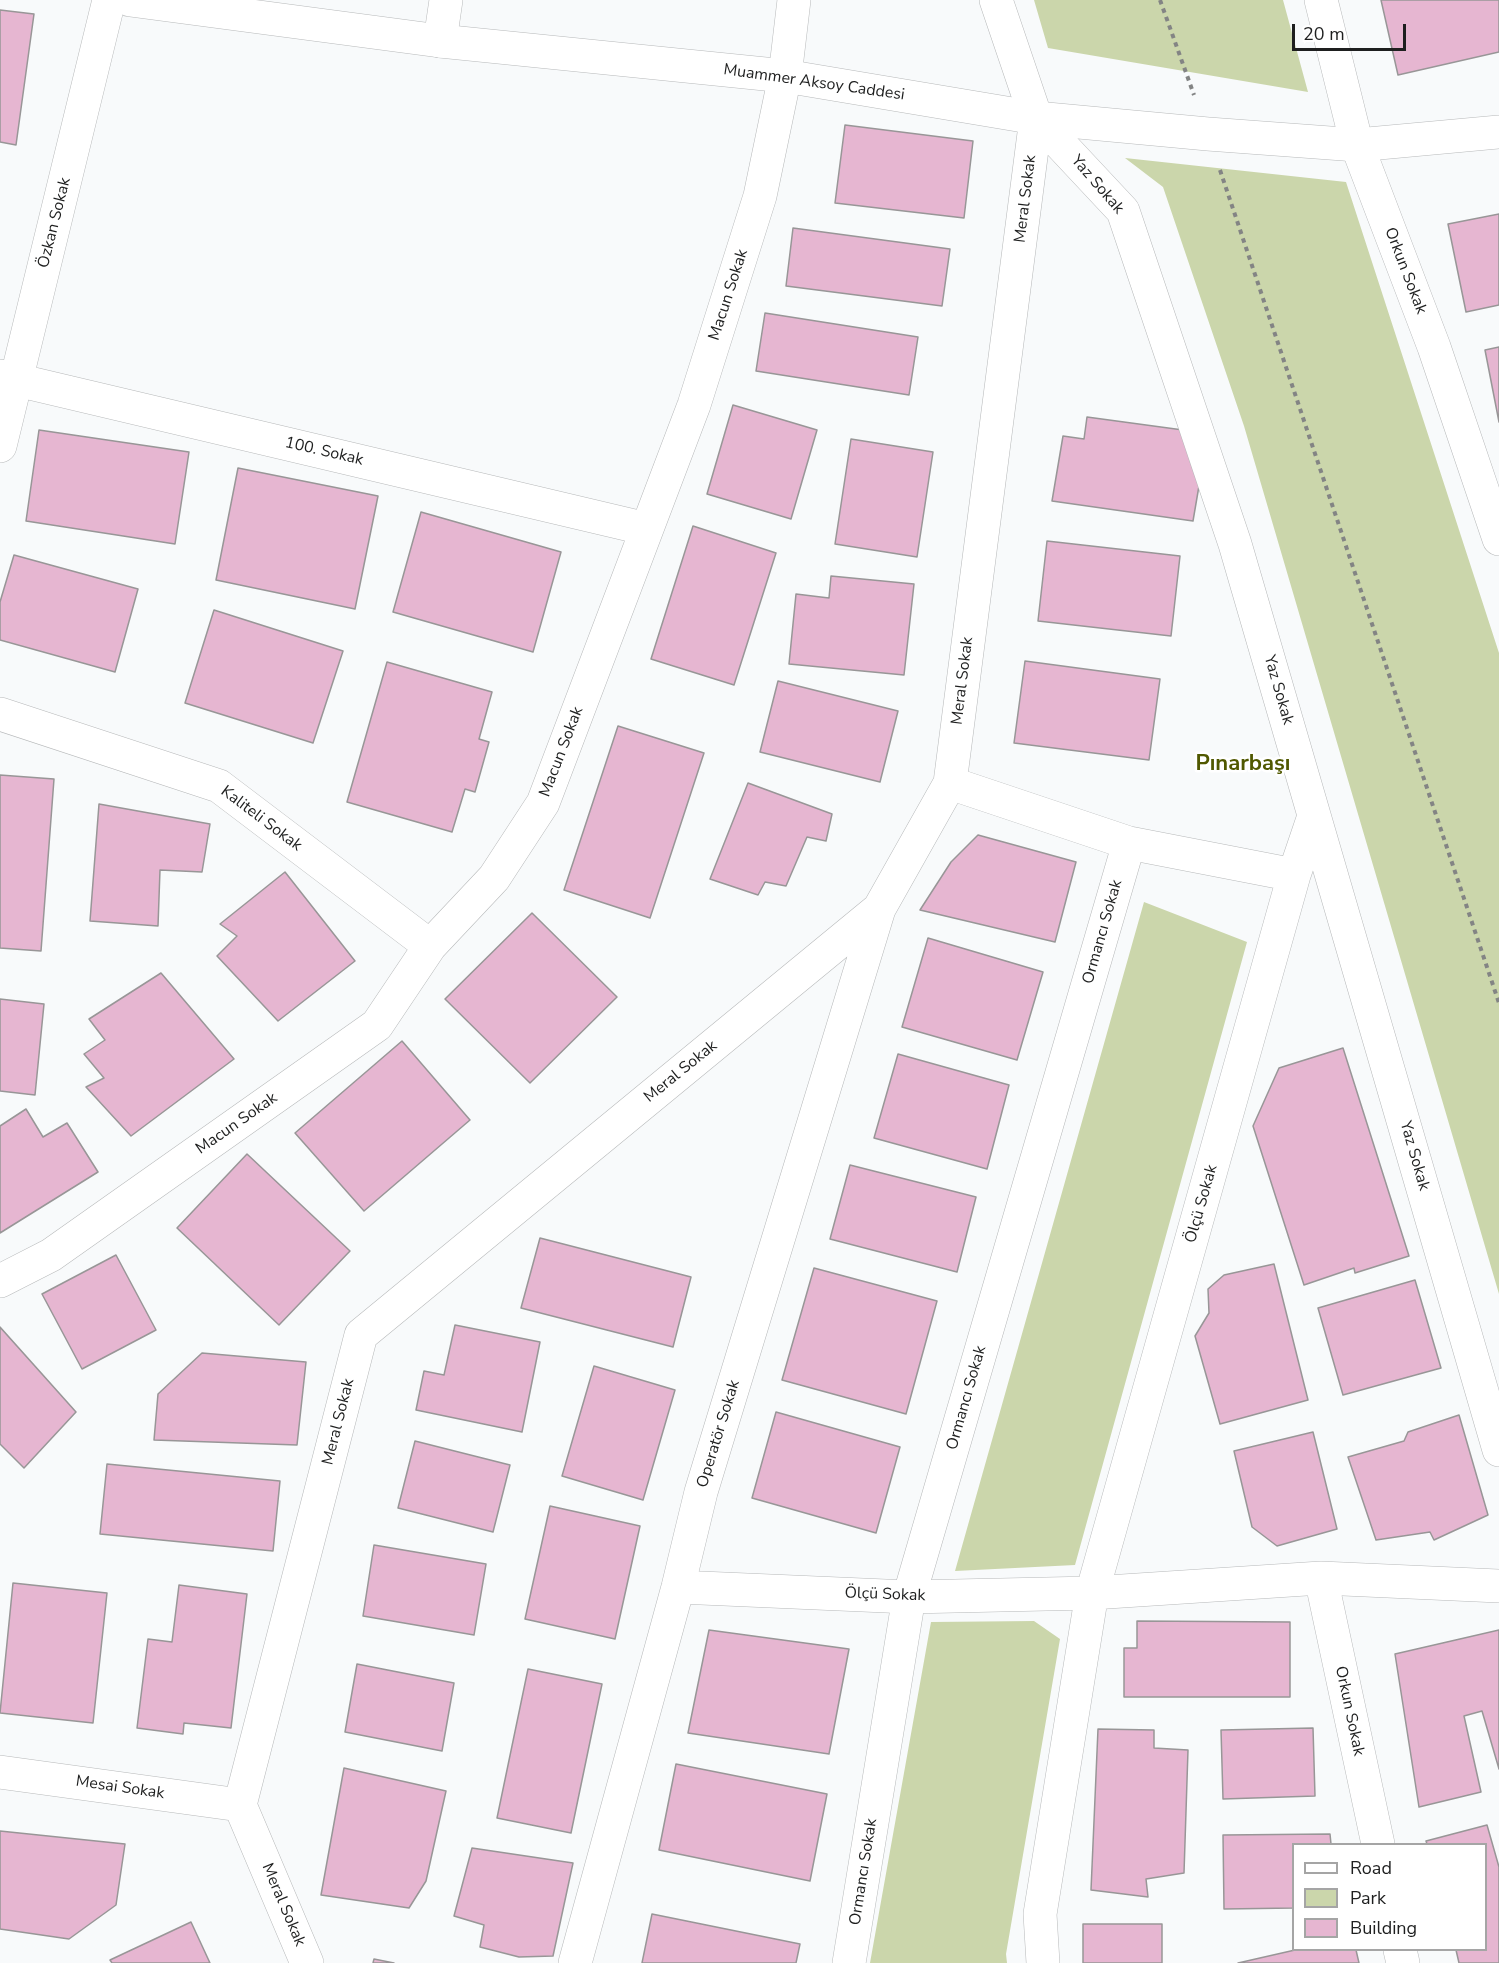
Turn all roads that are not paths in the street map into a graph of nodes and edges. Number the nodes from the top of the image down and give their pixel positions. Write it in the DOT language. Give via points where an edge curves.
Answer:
graph roads {
  1 [pos="109,0"];
  2 [pos="130,0"];
  3 [pos="446,0"];
  4 [pos="794,0"];
  5 [pos="996,0"];
  6 [pos="1321,0"];
  7 [pos="440,41"];
  8 [pos="785,76"];
  9 [pos="1036,118"];
  10 [pos="1499,132"];
  11 [pos="1357,145"];
  12 [pos="8,378"];
  13 [pos="0,446"];
  14 [pos="647,529"];
  15 [pos="1499,539"];
  16 [pos="0,714"];
  17 [pos="950,783"];
  18 [pos="1314,816"];
  19 [pos="1129,843"];
  20 [pos="1294,875"];
  21 [pos="879,909"];
  22 [pos="430,946"];
  23 [pos="0,1281"];
  24 [pos="1499,1449"];
  25 [pos="1321,1578"];
  26 [pos="1499,1586"];
  27 [pos="678,1587"];
  28 [pos="1092,1593"];
  29 [pos="909,1597"];
  30 [pos="0,1772"];
  31 [pos="240,1805"];
  32 [pos="1378,1843"];
  33 [pos="308,1963"];
  34 [pos="575,1963"];
  35 [pos="849,1963"];
  36 [pos="1043,1963"];
  1 -- 12 [label="street, Özkan Sokak"];
  2 -- 7 [label="street, Muammer Aksoy Caddesi"];
  3 -- 7 [label="street"];
  4 -- 8 [label="street, Macun Sokak"];
  5 -- 9 [label="street, Yaz Sokak"];
  6 -- 11 [label="street, Orkun Sokak"];
  7 -- 8 [label="street, Muammer Aksoy Caddesi"];
  8 -- 9 [label="street, Muammer Aksoy Caddesi"];
  8 -- 14 [label="street, Macun Sokak" via="760,196 694,405"];
  9 -- 11 [label="street, Muammer Aksoy Caddesi"];
  9 -- 17 [label="street, Meral Sokak"];
  9 -- 18 [label="street, Yaz Sokak" via="1124,211 1235,544"];
  10 -- 11 [label="street, Muammer Aksoy Caddesi"];
  11 -- 15 [label="street, Orkun Sokak" via="1434,347"];
  12 -- 13 [label="street, Özkan Sokak"];
  12 -- 14 [label="street, 100. Sokak"];
  14 -- 22 [label="street, Macun Sokak" via="543,803 494,878"];
  16 -- 22 [label="street, Kaliteli Sokak" via="219,786"];
  17 -- 19 [label="street"];
  17 -- 21 [label="street, Meral Sokak"];
  18 -- 20 [label="street, Ölçü Sokak"];
  18 -- 24 [label="street, Yaz Sokak"];
  19 -- 20 [label="street"];
  19 -- 29 [label="street, Ormancı Sokak"];
  20 -- 28 [label="street, Ölçü Sokak"];
  21 -- 27 [label="street, Operatör Sokak" via="701,1492"];
  21 -- 31 [label="street, Meral Sokak" via="361,1335"];
  22 -- 23 [label="street, Macun Sokak" via="377,1025 51,1255"];
  25 -- 26 [label="street, Ölçü Sokak"];
  25 -- 28 [label="street, Ölçü Sokak"];
  25 -- 32 [label="street, Orkun Sokak"];
  27 -- 29 [label="street, Ölçü Sokak"];
  27 -- 34 [label="street, Operatör Sokak"];
  28 -- 29 [label="street, Ölçü Sokak"];
  28 -- 36 [label="street, Ölçü Sokak" via="1040,1914"];
  29 -- 35 [label="street, Ormancı Sokak"];
  30 -- 31 [label="street, Mesai Sokak"];
  31 -- 33 [label="street, Meral Sokak"];
}
